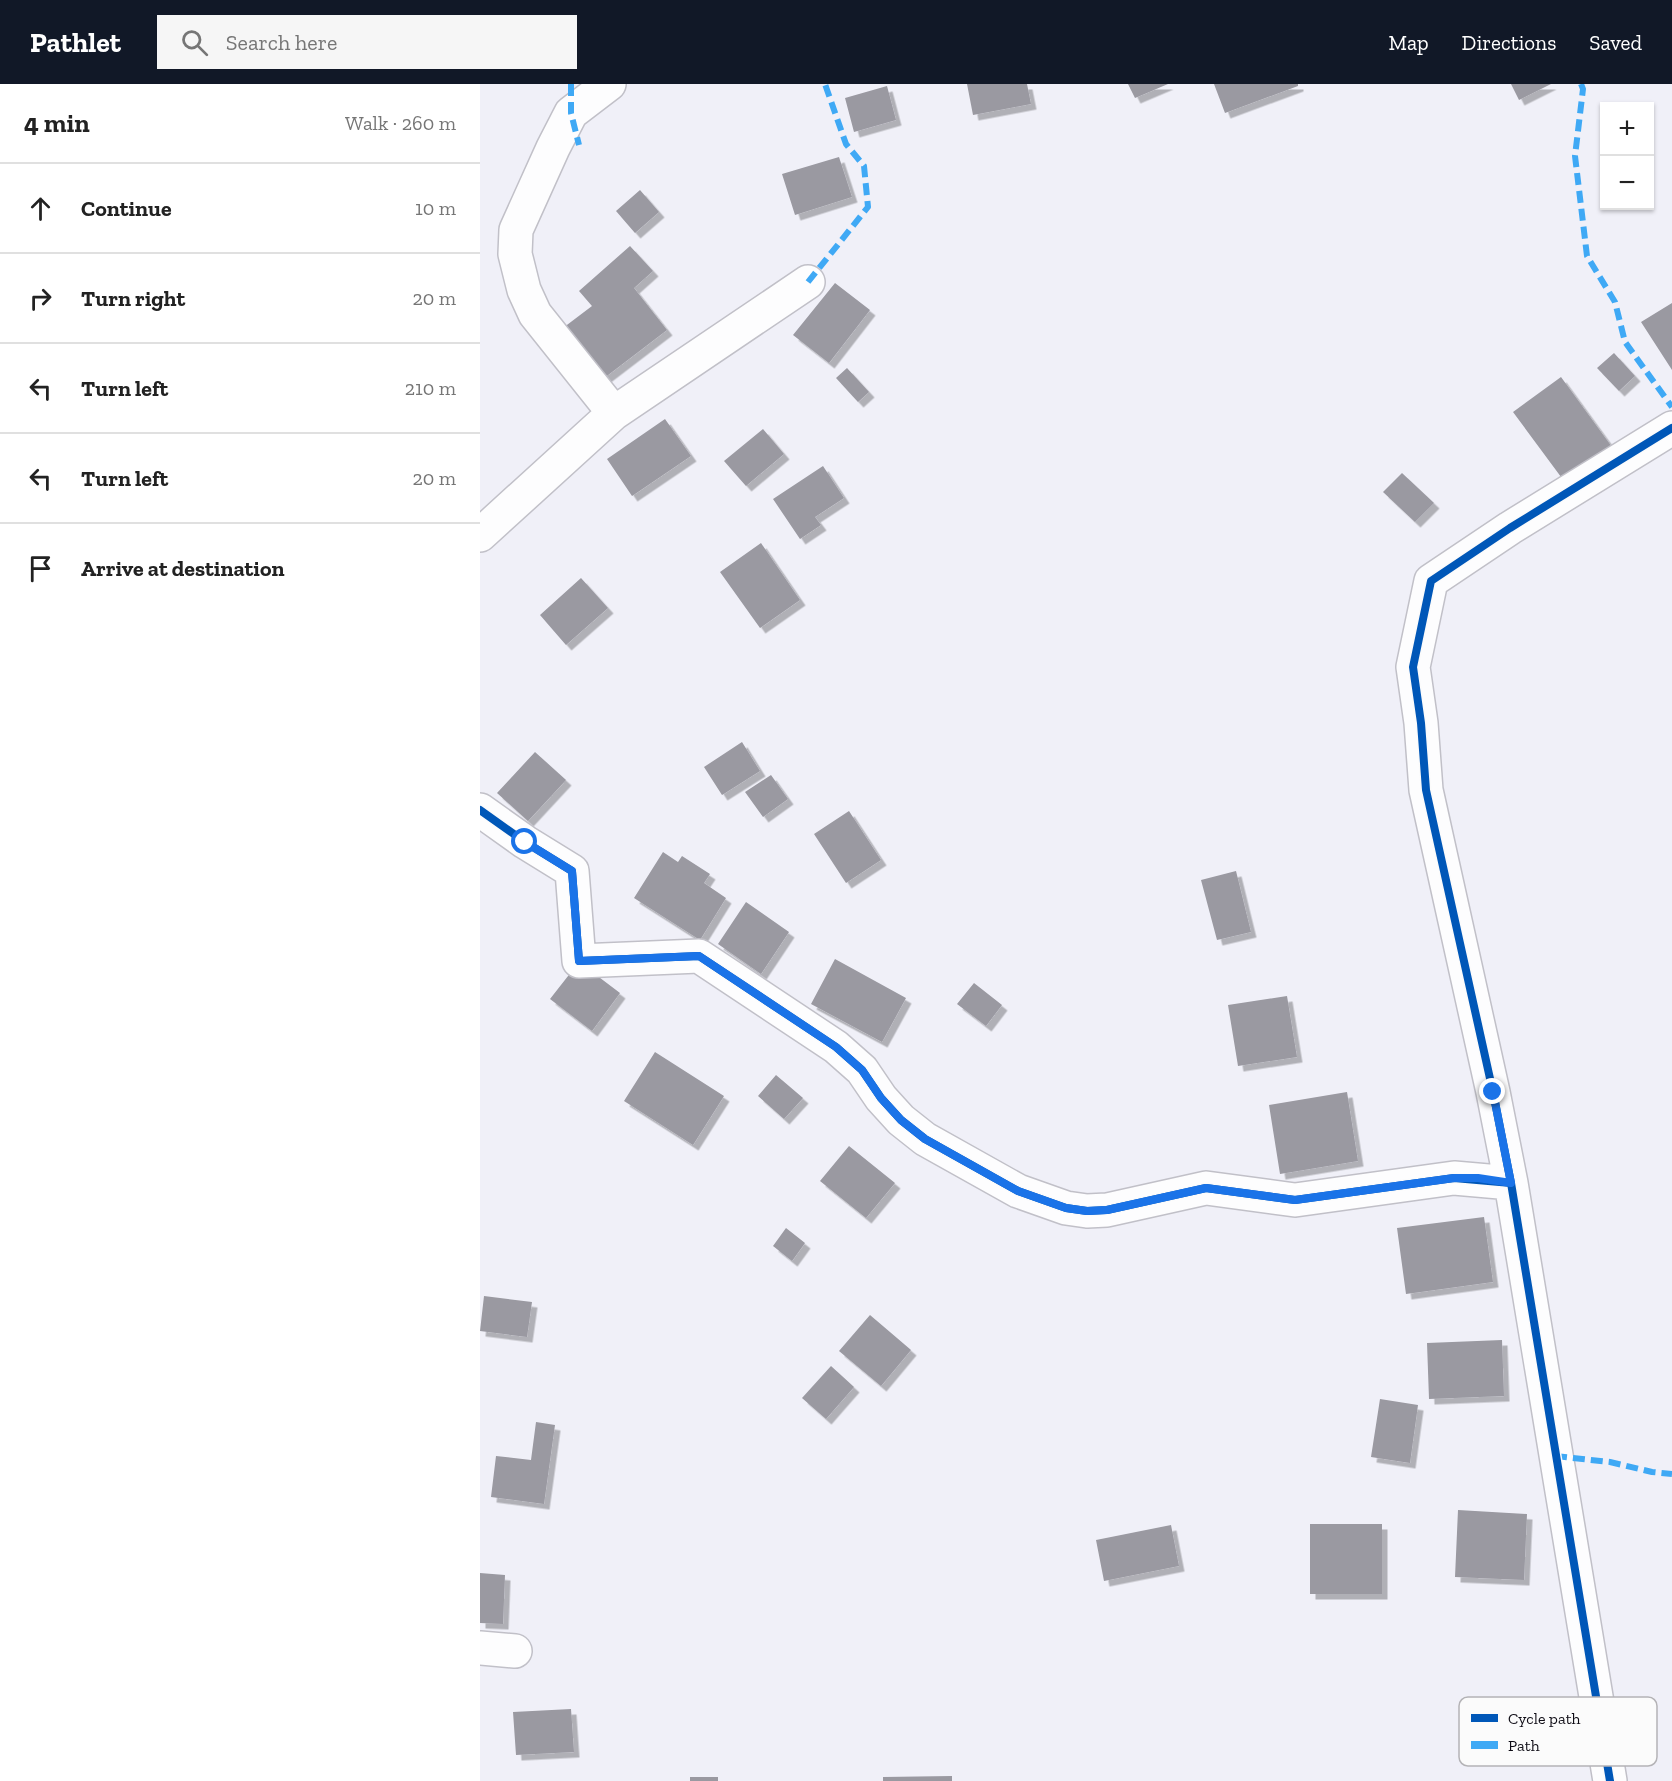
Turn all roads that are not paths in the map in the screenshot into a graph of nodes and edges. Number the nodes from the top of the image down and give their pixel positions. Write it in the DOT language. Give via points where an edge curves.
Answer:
graph roads {
  1 [pos="609,84"];
  2 [pos="808,282"];
  3 [pos="614,413"];
  4 [pos="1672,428"];
  5 [pos="480,535"];
  6 [pos="480,810"];
  7 [pos="1511,1183"];
  8 [pos="480,1648"];
  9 [pos="515,1651"];
  10 [pos="1596,1697"];
  11 [pos="1608,1766"];
  12 [pos="1610,1781"];
  1 -- 3 [label="street" via="571,113 516,230 515,254 535,314"];
  2 -- 3 [label="street"];
  3 -- 5 [label="street"];
  4 -- 7 [label="street" via="1431,581 1415,656 1426,790"];
  6 -- 7 [label="street" via="572,871 579,961 699,956 836,1047 862,1070 901,1120 925,1139 1018,1191 1040,1199 1066,1208 1107,1210 1206,1188 1295,1200 1454,1178"];
  7 -- 10 [label="street"];
  8 -- 9 [label="street"];
  11 -- 12 [label="street"];
}
